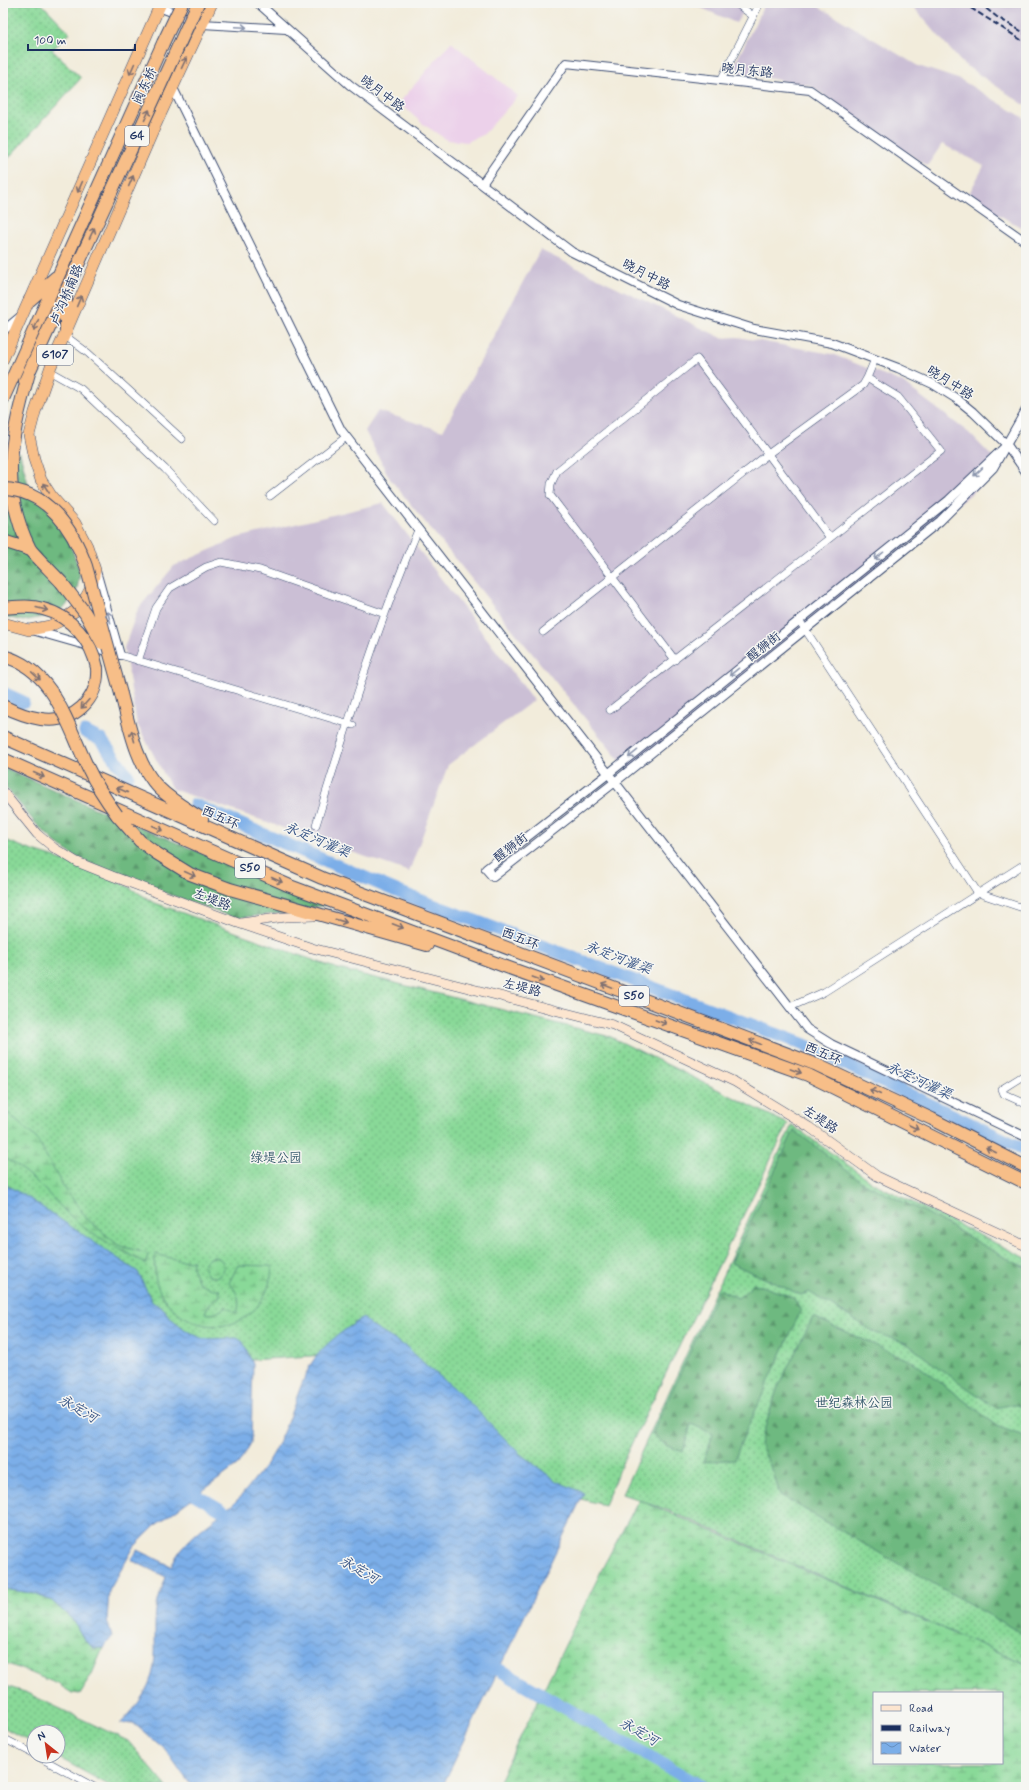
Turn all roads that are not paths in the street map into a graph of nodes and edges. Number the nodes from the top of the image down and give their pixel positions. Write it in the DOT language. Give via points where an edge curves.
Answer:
graph roads {
  1 [pos="182,3"];
  2 [pos="198,3"];
  3 [pos="212,3"];
  4 [pos="258,3"];
  5 [pos="736,3"];
  6 [pos="760,3"];
  7 [pos="159,4"];
  8 [pos="753,16"];
  9 [pos="202,24"];
  10 [pos="286,30"];
  11 [pos="721,80"];
  12 [pos="173,88"];
  13 [pos="482,184"];
  14 [pos="1026,242"];
  15 [pos="61,270"];
  16 [pos="66,290"];
  17 [pos="30,300"];
  18 [pos="21,316"];
  19 [pos="3,331"];
  20 [pos="65,334"];
  21 [pos="3,359"];
  22 [pos="874,359"];
  23 [pos="49,371"];
  24 [pos="29,373"];
  25 [pos="867,378"];
  26 [pos="3,399"];
  27 [pos="1026,410"];
  28 [pos="3,431"];
  29 [pos="346,437"];
  30 [pos="182,439"];
  31 [pos="1007,446"];
  32 [pos="768,454"];
  33 [pos="1026,472"];
  34 [pos="3,490"];
  35 [pos="270,496"];
  36 [pos="214,521"];
  37 [pos="418,530"];
  38 [pos="830,538"];
  39 [pos="3,541"];
  40 [pos="31,550"];
  41 [pos="95,570"];
  42 [pos="612,577"];
  43 [pos="3,608"];
  44 [pos="385,614"];
  45 [pos="799,620"];
  46 [pos="3,622"];
  47 [pos="29,630"];
  48 [pos="805,630"];
  49 [pos="543,632"];
  50 [pos="3,656"];
  51 [pos="116,658"];
  52 [pos="675,660"];
  53 [pos="138,661"];
  54 [pos="3,706"];
  55 [pos="610,710"];
  56 [pos="350,725"];
  57 [pos="3,738"];
  58 [pos="3,759"];
  59 [pos="608,774"];
  60 [pos="615,782"];
  61 [pos="3,792"];
  62 [pos="316,825"];
  63 [pos="235,840"];
  64 [pos="1026,863"];
  65 [pos="978,893"];
  66 [pos="1026,909"];
  67 [pos="325,916"];
  68 [pos="238,924"];
  69 [pos="501,965"];
  70 [pos="790,1007"];
  71 [pos="1026,1074"];
  72 [pos="1026,1104"];
  73 [pos="1026,1137"];
  74 [pos="1026,1167"];
  75 [pos="1026,1183"];
  76 [pos="1026,1246"];
  77 [pos="3,1738"];
  78 [pos="26,1750"];
  79 [pos="52,1764"];
  80 [pos="94,1787"];
  1 -- 15 [label="highway, 阀东桥 / G4, bridge"];
  16 -- 2 [label="highway, 阀东桥 / G4, one-way, bridge"];
  3 -- 9 [label="highway, 卢沟桥南路 / G107"];
  4 -- 10 [label="street, 晓月中路"];
  5 -- 8 [label="street"];
  6 -- 8 [label="street"];
  7 -- 9 [label="street"];
  7 -- 17 [label="highway, one-way"];
  8 -- 11 [label="street"];
  9 -- 10 [label="street, one-way"];
  12 -- 9 [label="highway, 卢沟桥南路 / G107, one-way"];
  10 -- 13 [label="street, 晓月中路" via="350,85"];
  11 -- 13 [label="street, 晓月东路" via="566,63"];
  11 -- 14 [label="street, 晓月东路" via="810,90"];
  20 -- 12 [label="highway, 卢沟桥南路 / G107, one-way"];
  12 -- 29 [label="street"];
  13 -- 22 [label="street, 晓月中路" via="572,252 678,305 754,329 832,343"];
  15 -- 17 [label="highway"];
  15 -- 26 [label="highway, G4, one-way"];
  16 -- 20 [label="highway"];
  16 -- 24 [label="highway, G4"];
  17 -- 18 [label="highway"];
  18 -- 19 [label="street"];
  18 -- 21 [label="highway"];
  20 -- 23 [label="highway, 卢沟桥南路 / G107"];
  20 -- 30 [label="street"];
  22 -- 25 [label="street"];
  22 -- 31 [label="street, 晓月中路" via="933,384 957,399"];
  23 -- 36 [label="street" via="81,389 165,469"];
  41 -- 23 [label="highway, 卢沟桥南路 / G107, one-way" via="82,534 41,480 34,458 29,436"];
  24 -- 28 [label="highway, G4"];
  24 -- 40 [label="highway" via="9,442 5,462 4,494 20,534"];
  25 -- 32 [label="street" via="863,385"];
  25 -- 38 [label="street" via="898,397 941,451"];
  27 -- 31 [label="street, 醒狮街"];
  29 -- 35 [label="street"];
  29 -- 37 [label="street"];
  31 -- 33 [label="street, 晓月中路"];
  31 -- 45 [label="street, 醒狮街, one-way" via="949,500"];
  31 -- 48 [label="street, 醒狮街" via="994,468 956,507"];
  32 -- 38 [label="street"];
  32 -- 42 [label="street"];
  32 -- 42 [label="street" via="697,360 558,471 551,484 550,495"];
  34 -- 51 [label="highway, bridge" via="30,496 42,502 57,514 70,530 86,566"];
  37 -- 44 [label="street"];
  37 -- 59 [label="street"];
  38 -- 52 [label="street"];
  39 -- 40 [label="highway"];
  40 -- 51 [label="highway, bridge" via="62,582"];
  41 -- 47 [label="highway" via="92,586 75,611 50,626"];
  51 -- 41 [label="street, one-way"];
  42 -- 49 [label="street"];
  42 -- 52 [label="street"];
  43 -- 54 [label="highway, one-way, bridge" via="32,607 54,613 67,621 84,636 92,649 98,678 91,696 77,712 68,717 42,720"];
  44 -- 53 [label="street" via="260,570 221,562 206,567 170,588 156,608"];
  44 -- 56 [label="street"];
  45 -- 48 [label="street"];
  45 -- 59 [label="street, 醒狮街, one-way"];
  46 -- 47 [label="highway"];
  47 -- 51 [label="street"];
  48 -- 60 [label="street, 醒狮街"];
  48 -- 65 [label="street"];
  50 -- 67 [label="highway, one-way, bridge" via="30,670 50,690 65,716 97,786 117,815 156,853 190,874 230,889"];
  51 -- 53 [label="street"];
  63 -- 51 [label="highway, one-way, bridge" via="157,787 136,749 121,694"];
  52 -- 55 [label="street"];
  53 -- 56 [label="street"];
  56 -- 62 [label="street"];
  63 -- 57 [label="highway, 西五环 / S50, one-way"];
  58 -- 69 [label="highway, 西五环 / S50, one-way" via="290,886"];
  59 -- 60 [label="street"];
  59 -- 60 [label="street, 醒狮街" via="486,869 493,877"];
  60 -- 70 [label="street"];
  61 -- 68 [label="main road, 左堤路" via="37,834 77,862"];
  74 -- 63 [label="highway, 西五环 / S50, one-way" via="817,1065 329,880"];
  64 -- 65 [label="street"];
  65 -- 66 [label="street"];
  65 -- 70 [label="street" via="824,992"];
  67 -- 68 [label="main road" via="292,916"];
  67 -- 69 [label="highway, one-way"];
  68 -- 76 [label="main road, 左堤路" via="312,948 613,1025 735,1082 809,1127 877,1176"];
  69 -- 75 [label="highway, 西五环 / S50, one-way" via="808,1075"];
  70 -- 73 [label="street" via="806,1029 831,1044"];
  71 -- 72 [label="street" via="1002,1089 1004,1094"];
  77 -- 78 [label="street"];
  79 -- 80 [label="street"];
}
